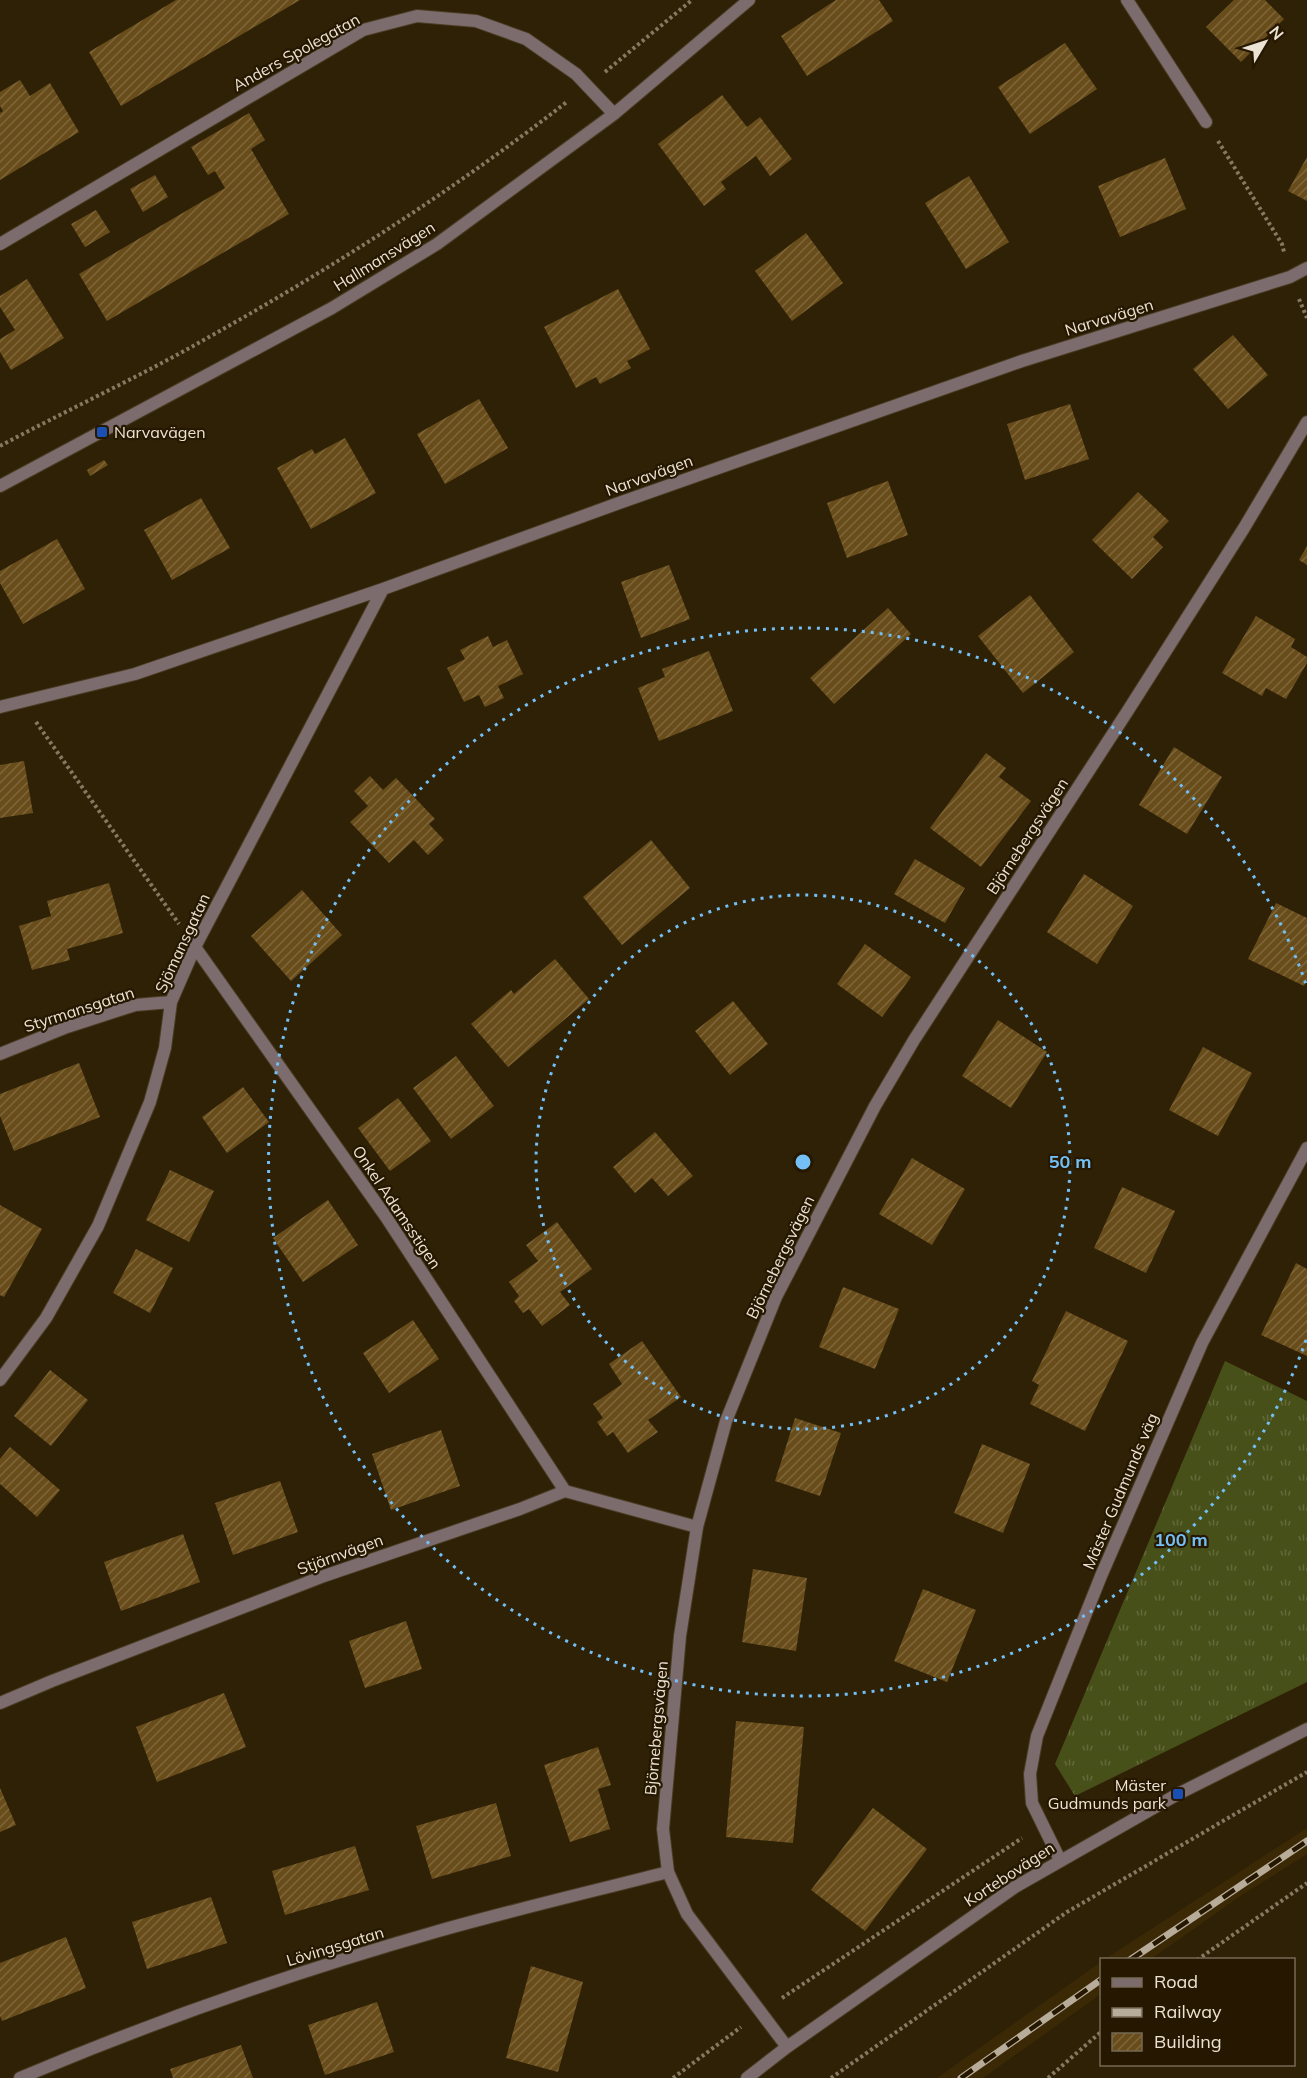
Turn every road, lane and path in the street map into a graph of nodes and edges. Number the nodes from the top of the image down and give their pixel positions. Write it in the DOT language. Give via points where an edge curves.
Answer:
graph roads {
  1 [pos="692,0"];
  2 [pos="749,0"];
  3 [pos="1127,0"];
  4 [pos="588,86"];
  5 [pos="614,114"];
  6 [pos="1206,122"];
  7 [pos="1222,147"];
  8 [pos="0,244"];
  9 [pos="1282,244"];
  10 [pos="1307,268"];
  11 [pos="1307,422"];
  12 [pos="0,446"];
  13 [pos="0,486"];
  14 [pos="383,589"];
  15 [pos="22,702"];
  16 [pos="0,707"];
  17 [pos="195,947"];
  18 [pos="171,1002"];
  19 [pos="0,1054"];
  20 [pos="1307,1148"];
  21 [pos="0,1380"];
  22 [pos="565,1491"];
  23 [pos="697,1527"];
  24 [pos="0,1703"];
  25 [pos="1307,1729"];
  26 [pos="1307,1772"];
  27 [pos="1043,1824"];
  28 [pos="1060,1860"];
  29 [pos="668,1872"];
  30 [pos="1307,1883"];
  31 [pos="1198,1958"];
  32 [pos="762,2013"];
  33 [pos="1100,2032"];
  34 [pos="787,2047"];
  35 [pos="20,2078"];
  36 [pos="673,2078"];
  37 [pos="747,2078"];
  38 [pos="831,2078"];
  39 [pos="1048,2078"];
  1 -- 4 [label="path"];
  2 -- 5 [label="street, Hallmansvägen"];
  3 -- 6 [label="street"];
  4 -- 5 [label="street, Anders Spolegatan"];
  4 -- 8 [label="street, Anders Spolegatan" via="526,39 476,21 417,16 363,30"];
  4 -- 12 [label="path" via="505,150 366,244 208,338"];
  5 -- 13 [label="street, Hallmansvägen" via="428,250 332,308"];
  7 -- 9 [label="path"];
  10 -- 14 [label="street, Narvavägen" via="1290,277 1022,361"];
  11 -- 23 [label="street, Björnebergsvägen" via="1226,557 874,1106 776,1297 726,1421"];
  14 -- 15 [label="street, Narvavägen" via="135,674"];
  14 -- 17 [label="street, Sjömansgatan"];
  15 -- 16 [label="street, Narvavägen"];
  15 -- 17 [label="path"];
  17 -- 18 [label="street, Sjömansgatan"];
  17 -- 22 [label="street, Onkel Adamsstigen" via="386,1217"];
  18 -- 19 [label="street, Styrmansgatan" via="135,1005"];
  18 -- 21 [label="street, Sjömansgatan" via="165,1048 150,1102 98,1226 46,1318"];
  20 -- 27 [label="street, Mäster Gudmunds väg" via="1202,1343 1037,1736 1030,1774 1032,1803"];
  22 -- 23 [label="street"];
  22 -- 24 [label="street, Stjärnvägen" via="324,1576"];
  23 -- 29 [label="street, Björnebergsvägen" via="680,1636 663,1829"];
  25 -- 28 [label="street, Kortebovägen" via="1178,1794"];
  26 -- 38 [label="path" via="1067,1912"];
  27 -- 28 [label="street, Mäster Gudmunds väg"];
  27 -- 32 [label="path"];
  28 -- 34 [label="street, Kortebovägen" via="1015,1887"];
  29 -- 32 [label="street, Björnebergsvägen" via="687,1914"];
  29 -- 35 [label="street, Lövingsgatan" via="435,1932 281,1980 94,2047"];
  30 -- 31 [label="path"];
  32 -- 34 [label="street, Björnebergsvägen"];
  32 -- 36 [label="path"];
  33 -- 39 [label="path"];
  34 -- 37 [label="street, Kortebovägen"];
}
